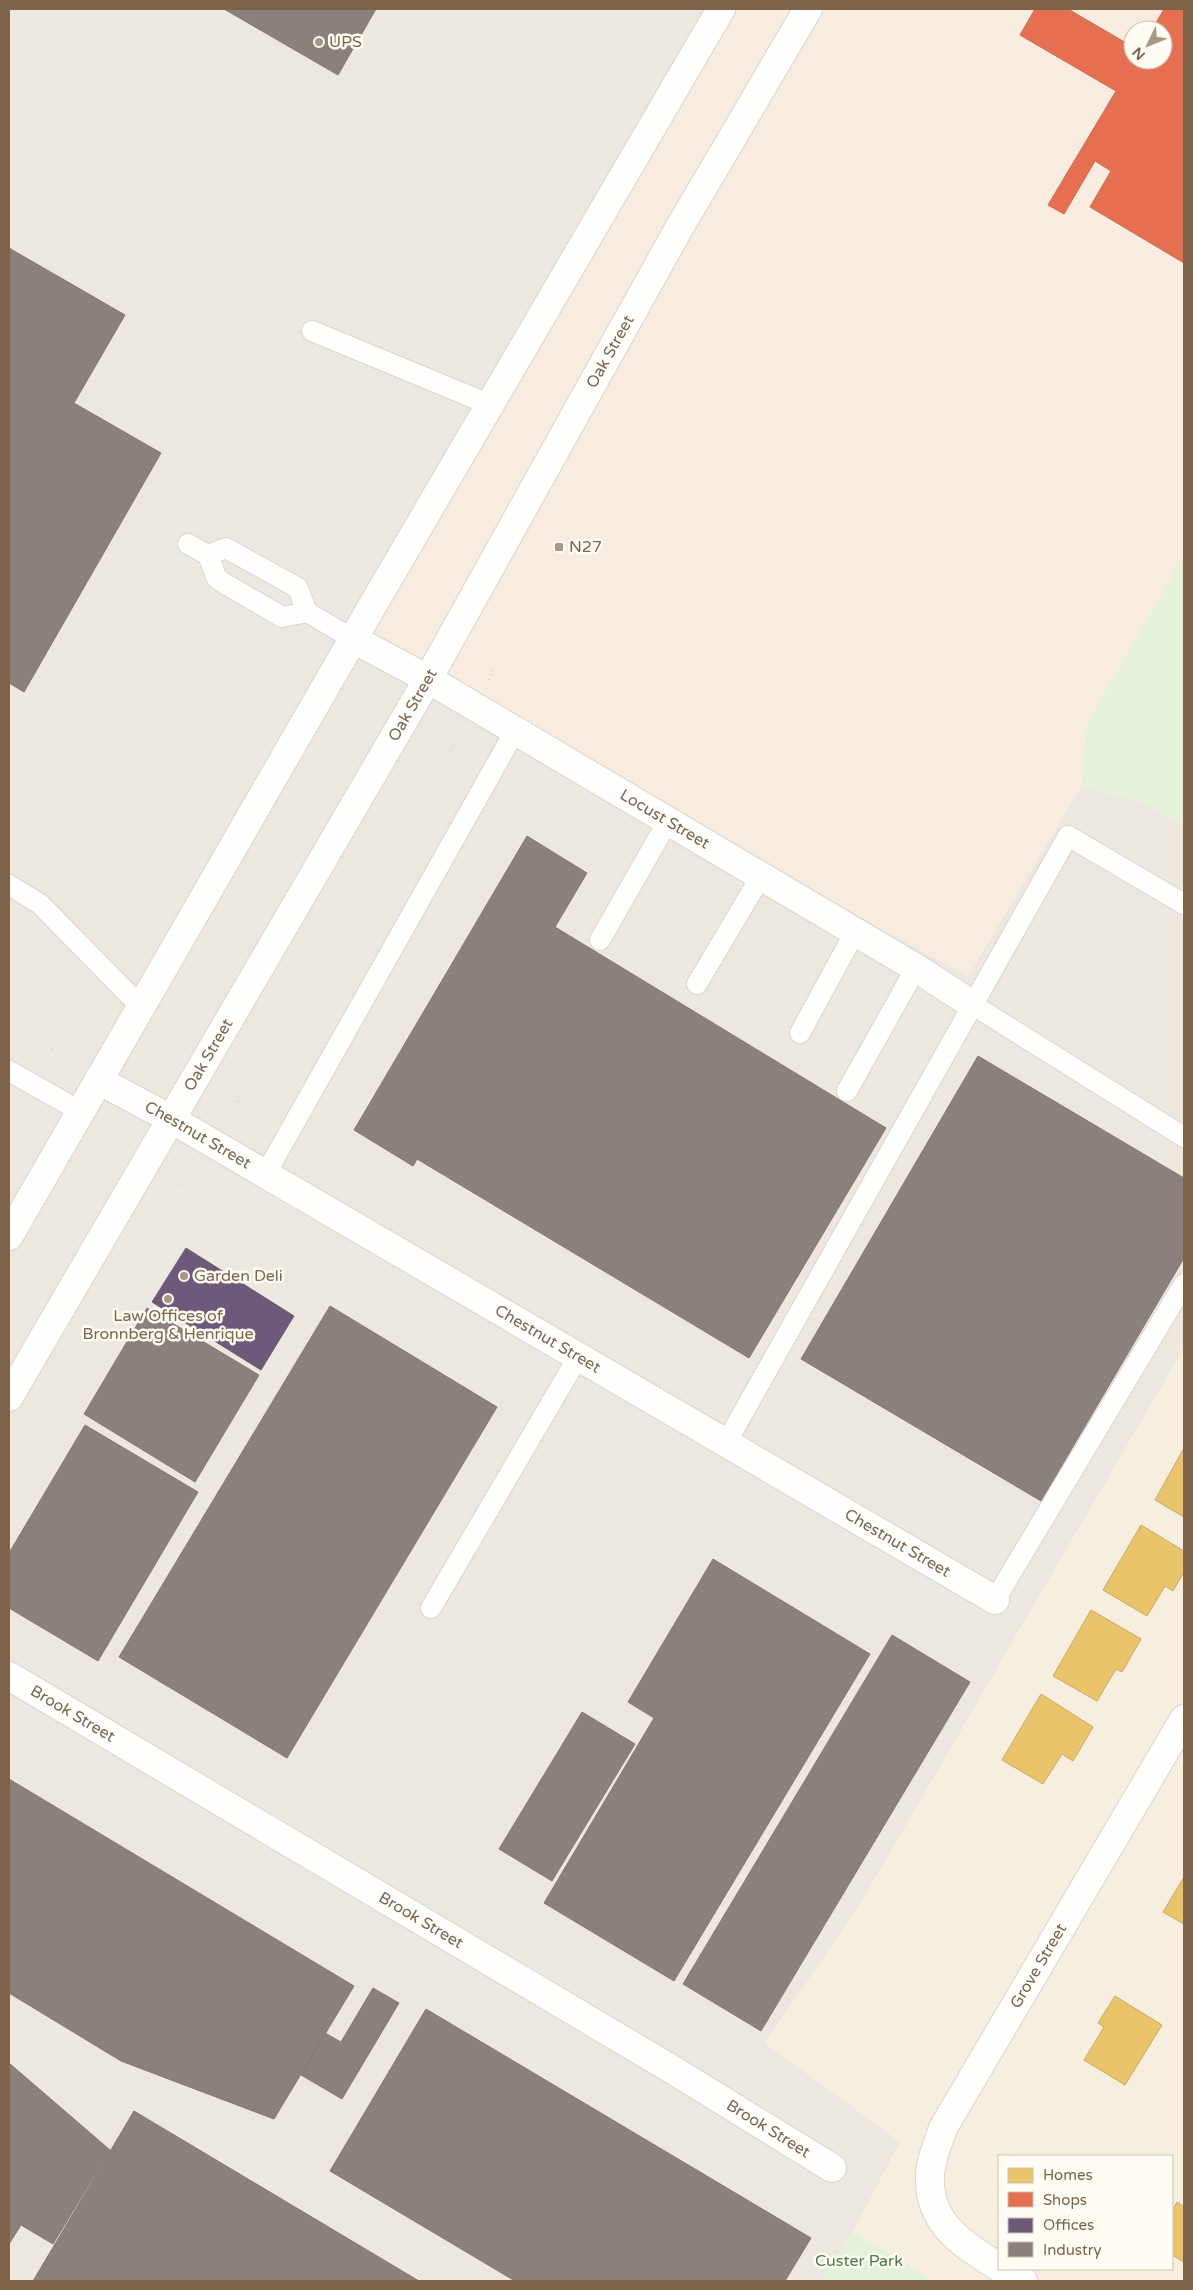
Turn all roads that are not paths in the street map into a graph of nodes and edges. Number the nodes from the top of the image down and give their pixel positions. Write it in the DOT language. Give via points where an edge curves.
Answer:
graph roads {
  1 [pos="721,9"];
  2 [pos="808,9"];
  3 [pos="312,331"];
  4 [pos="491,405"];
  5 [pos="188,544"];
  6 [pos="208,555"];
  7 [pos="307,612"];
  8 [pos="353,639"];
  9 [pos="428,680"];
  10 [pos="515,731"];
  11 [pos="668,821"];
  12 [pos="761,876"];
  13 [pos="9,885"];
  14 [pos="1184,904"];
  15 [pos="855,932"];
  16 [pos="600,940"];
  17 [pos="916,968"];
  18 [pos="697,984"];
  19 [pos="973,1004"];
  20 [pos="141,1007"];
  21 [pos="800,1033"];
  22 [pos="9,1071"];
  23 [pos="98,1080"];
  24 [pos="847,1091"];
  25 [pos="80,1112"];
  26 [pos="170,1119"];
  27 [pos="1184,1136"];
  28 [pos="265,1175"];
  29 [pos="9,1236"];
  30 [pos="1184,1284"];
  31 [pos="578,1357"];
  32 [pos="9,1397"];
  33 [pos="726,1443"];
  34 [pos="996,1600"];
  35 [pos="431,1608"];
  36 [pos="9,1676"];
  37 [pos="1184,1720"];
  38 [pos="832,2168"];
  39 [pos="998,2267"];
  40 [pos="1004,2270"];
  41 [pos="1023,2281"];
  1 -- 4 [label="street"];
  2 -- 9 [label="street, Oak Street" via="678,230"];
  3 -- 4 [label="lane"];
  4 -- 8 [label="street"];
  5 -- 6 [label="lane"];
  6 -- 7 [label="lane" via="217,579 282,617"];
  6 -- 7 [label="lane" via="226,548 298,588"];
  7 -- 8 [label="lane"];
  8 -- 9 [label="street, Locust Street"];
  8 -- 20 [label="street"];
  9 -- 10 [label="street, Locust Street"];
  9 -- 26 [label="street, Oak Street"];
  10 -- 11 [label="street, Locust Street"];
  10 -- 28 [label="lane"];
  11 -- 12 [label="street, Locust Street"];
  11 -- 16 [label="lane"];
  12 -- 15 [label="street, Locust Street"];
  12 -- 18 [label="lane"];
  13 -- 20 [label="lane" via="40,904"];
  14 -- 19 [label="lane" via="1068,836"];
  15 -- 17 [label="street, Locust Street"];
  15 -- 21 [label="lane"];
  17 -- 19 [label="street, Locust Street"];
  17 -- 24 [label="lane"];
  19 -- 27 [label="lane"];
  19 -- 33 [label="lane"];
  20 -- 23 [label="street"];
  22 -- 25 [label="lane"];
  23 -- 25 [label="street"];
  23 -- 26 [label="street, Chestnut Street"];
  25 -- 29 [label="street"];
  26 -- 28 [label="street, Chestnut Street"];
  26 -- 32 [label="street, Oak Street"];
  28 -- 31 [label="street, Chestnut Street"];
  30 -- 34 [label="lane"];
  31 -- 33 [label="street, Chestnut Street"];
  31 -- 35 [label="lane"];
  33 -- 34 [label="street, Chestnut Street"];
  36 -- 38 [label="street, Brook Street" via="673,2070"];
  37 -- 39 [label="street, Grove Street" via="943,2128 929,2175 931,2198 942,2223 960,2242"];
  40 -- 41 [label="street"];
}
